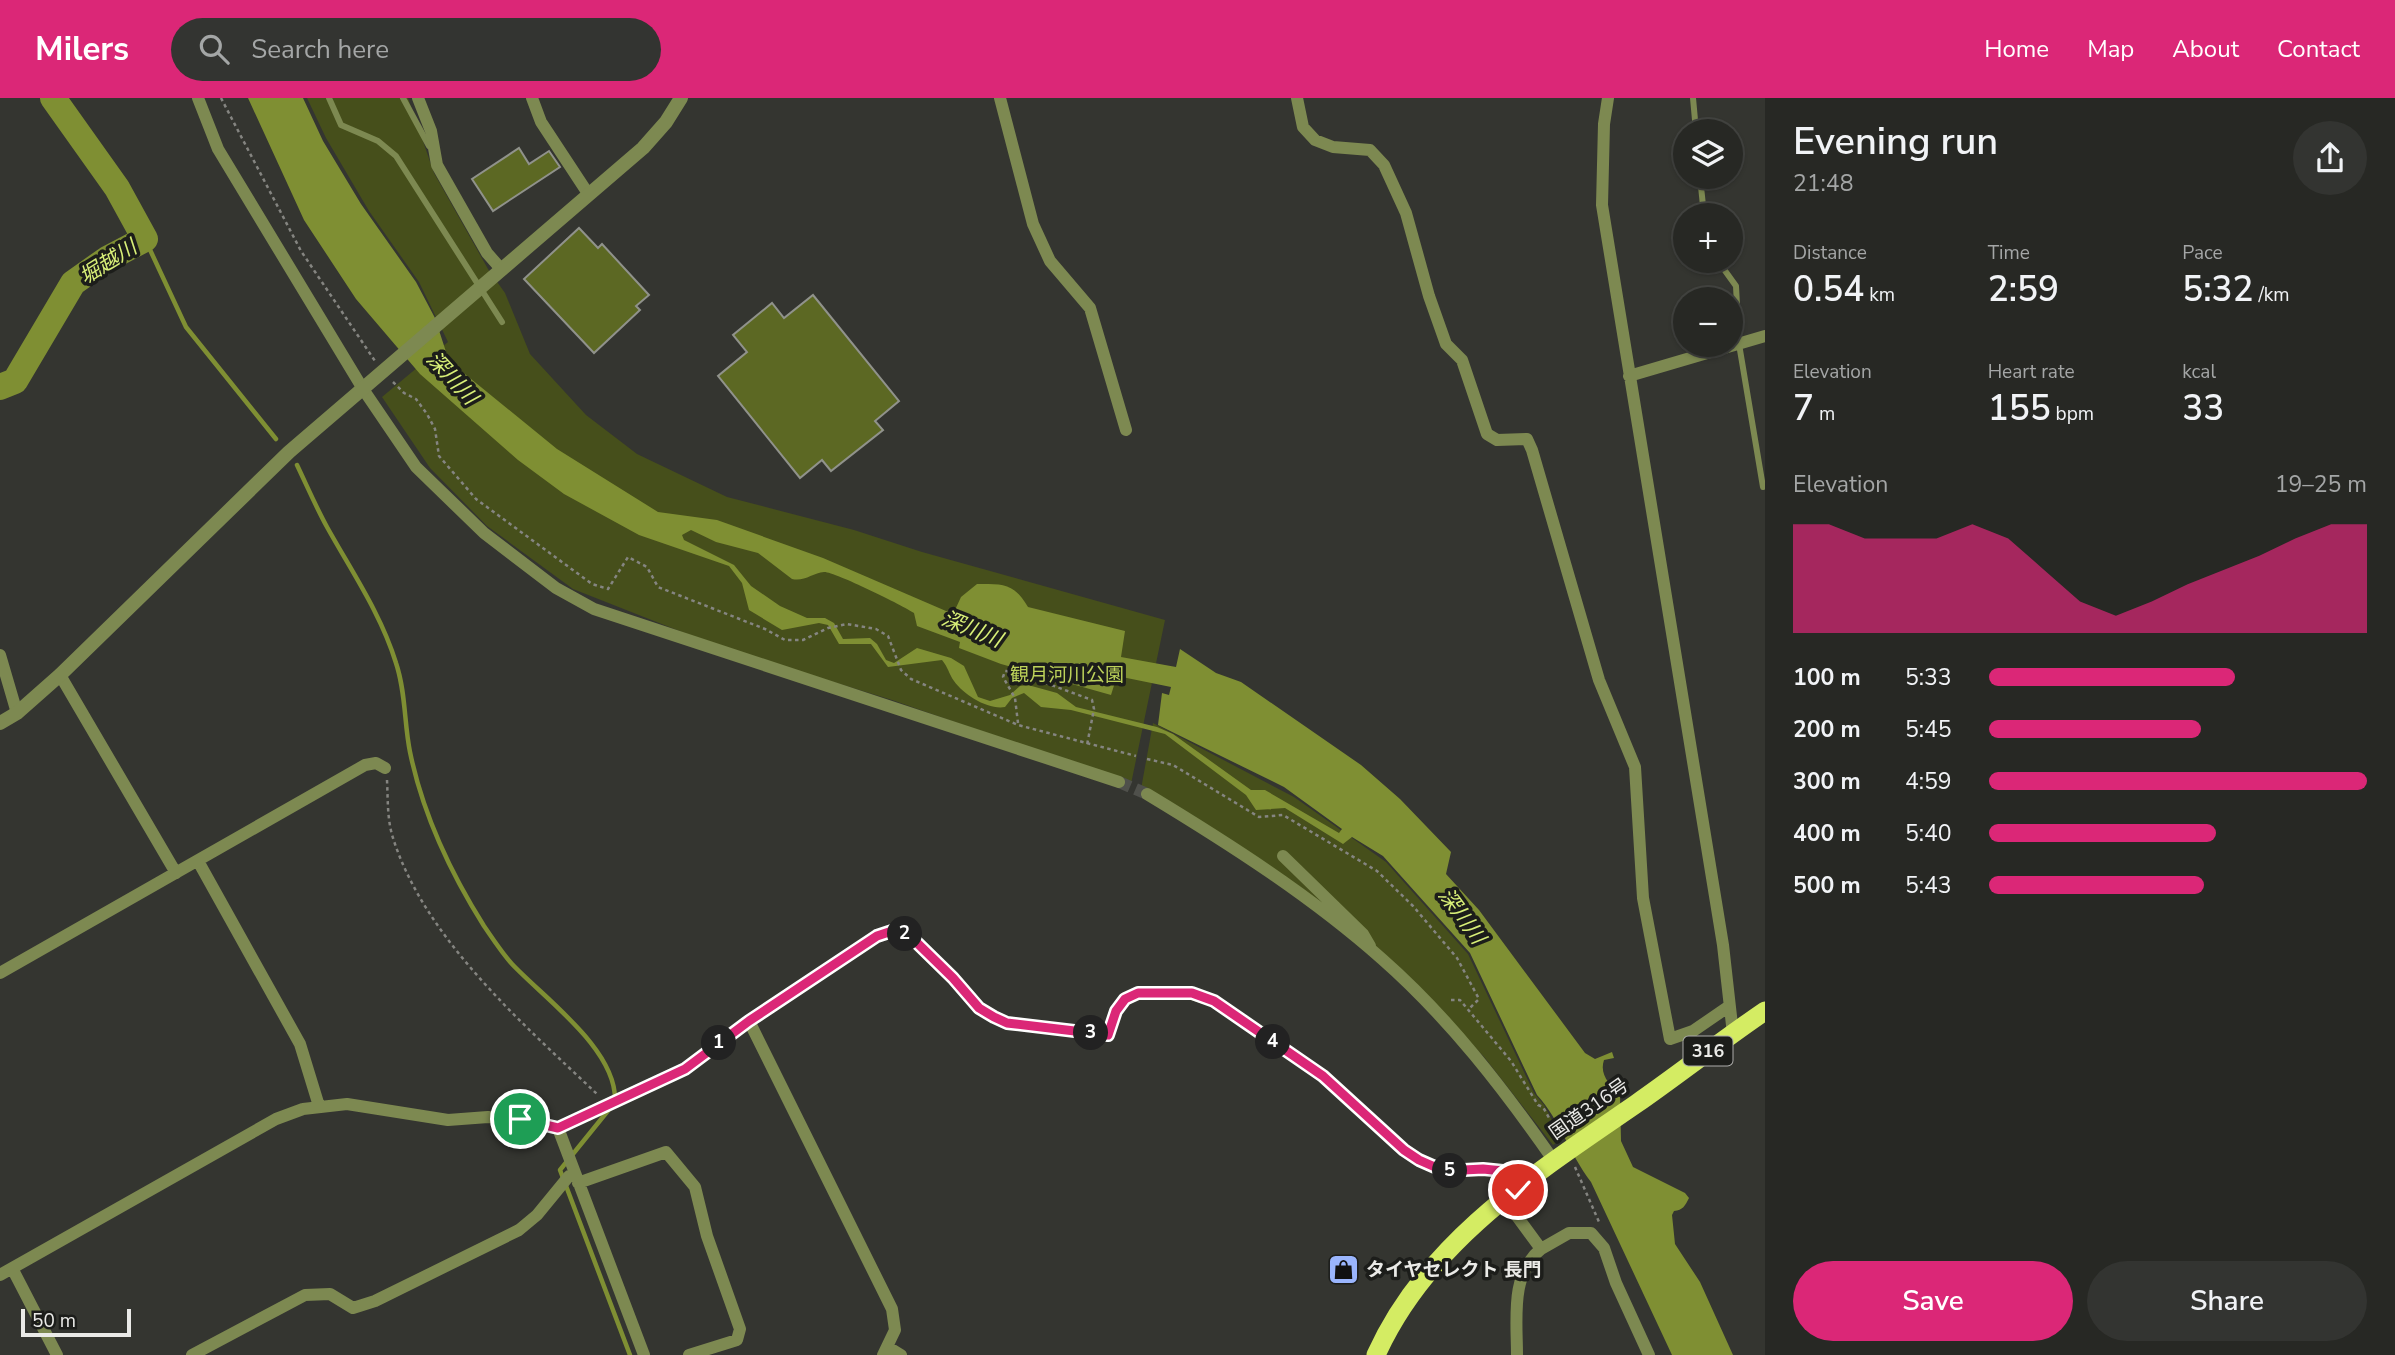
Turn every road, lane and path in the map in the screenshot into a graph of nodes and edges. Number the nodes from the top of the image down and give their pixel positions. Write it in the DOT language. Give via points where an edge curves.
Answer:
graph roads {
  1 [pos="198,98"];
  2 [pos="221,98"];
  3 [pos="329,98"];
  4 [pos="404,98"];
  5 [pos="418,98"];
  6 [pos="532,98"];
  7 [pos="681,98"];
  8 [pos="1000,98"];
  9 [pos="1297,98"];
  10 [pos="1608,98"];
  11 [pos="1693,98"];
  12 [pos="1695,119"];
  13 [pos="435,158"];
  14 [pos="589,195"];
  15 [pos="500,272"];
  16 [pos="502,322"];
  17 [pos="1765,336"];
  18 [pos="1743,343"];
  19 [pos="1694,357"];
  20 [pos="1741,357"];
  21 [pos="379,367"];
  22 [pos="387,376"];
  23 [pos="1629,376"];
  24 [pos="366,387"];
  25 [pos="1126,430"];
  26 [pos="1763,487"];
  27 [pos="0,655"];
  28 [pos="60,675"];
  29 [pos="17,713"];
  30 [pos="0,723"];
  31 [pos="1018,725"];
  32 [pos="1087,744"];
  33 [pos="1136,756"];
  34 [pos="1147,759"];
  35 [pos="385,768"];
  36 [pos="1119,782"];
  37 [pos="1147,794"];
  38 [pos="1283,856"];
  39 [pos="198,861"];
  40 [pos="176,873"];
  41 [pos="1369,948"];
  42 [pos="0,973"];
  43 [pos="1451,1000"];
  44 [pos="1728,1007"];
  45 [pos="1469,1009"];
  46 [pos="1765,1011"];
  47 [pos="749,1021"];
  48 [pos="1732,1034"];
  49 [pos="607,1103"];
  50 [pos="320,1106"];
  51 [pos="558,1128"];
  52 [pos="1563,1154"];
  53 [pos="577,1179"];
  54 [pos="1511,1195"];
  55 [pos="1591,1233"];
  56 [pos="1541,1249"];
  57 [pos="12,1268"];
  58 [pos="0,1275"];
  59 [pos="886,1351"];
  60 [pos="57,1355"];
  61 [pos="192,1355"];
  62 [pos="644,1355"];
  63 [pos="688,1355"];
  64 [pos="901,1355"];
  65 [pos="1376,1355"];
  66 [pos="1517,1355"];
  67 [pos="1649,1355"];
  1 -- 24 [label="street" via="218,149"];
  2 -- 21 [label="path" via="301,251"];
  3 -- 16 [label="lane" via="341,125 378,141 396,156"];
  4 -- 13 [label="lane"];
  5 -- 13 [label="street" via="431,131"];
  6 -- 14 [label="street" via="541,122"];
  7 -- 14 [label="street" via="643,148"];
  8 -- 25 [label="street" via="1033,223 1050,261 1090,308"];
  9 -- 44 [label="street" via="1303,127 1315,140 1333,147 1370,150 1384,165 1406,213 1446,344 1462,359 1487,434 1497,440 1527,439 1532,450 1599,681 1635,767 1643,898 1670,1039 1693,1031"];
  10 -- 23 [label="street" via="1602,205"];
  11 -- 12 [label="lane"];
  13 -- 15 [label="street"];
  14 -- 15 [label="street"];
  15 -- 24 [label="street"];
  17 -- 18 [label="street"];
  19 -- 23 [label="street"];
  20 -- 26 [label="lane"];
  22 -- 31 [label="path" via="427,414 435,429 439,456 476,499 592,584 608,589 628,557 646,566 658,587 785,640 803,640 828,628 853,624 884,633 900,667 912,679"];
  23 -- 44 [label="street" via="1719,918"];
  24 -- 28 [label="street" via="289,452"];
  24 -- 36 [label="street" via="416,467 484,533 556,588 594,608"];
  27 -- 29 [label="street"];
  28 -- 29 [label="street"];
  28 -- 40 [label="street"];
  29 -- 30 [label="street"];
  31 -- 32 [label="path"];
  31 -- 32 [label="path" via="1015,698 1004,671 1093,700"];
  32 -- 33 [label="path"];
  34 -- 45 [label="path" via="1173,765 1259,817 1283,815 1377,872 1457,958 1479,999"];
  35 -- 39 [label="street" via="376,763 365,765"];
  35 -- 49 [label="path" via="393,837 420,898 473,968 534,1035"];
  37 -- 41 [label="street" via="1278,878"];
  38 -- 41 [label="street" via="1363,934"];
  39 -- 40 [label="street"];
  39 -- 50 [label="street" via="300,1044"];
  40 -- 42 [label="street"];
  41 -- 52 [label="street" via="1425,1000"];
  43 -- 45 [label="path" via="1460,1000"];
  44 -- 48 [label="street"];
  45 -- 52 [label="path" via="1543,1107"];
  46 -- 48 [label="highway, 国道316号 / 316"];
  47 -- 49 [label="street" via="685,1069"];
  47 -- 54 [label="street" via="877,936 892,931 909,935 979,1008 1007,1023 1108,1035 1125,999 1138,993 1192,993 1214,1001 1323,1076 1419,1160 1444,1171 1503,1171"];
  47 -- 59 [label="street" via="892,1309 895,1330"];
  48 -- 52 [label="highway, 国道316号 / 316"];
  49 -- 51 [label="street"];
  50 -- 51 [label="street" via="347,1104 449,1120 520,1119"];
  50 -- 57 [label="street" via="276,1119"];
  51 -- 53 [label="street"];
  52 -- 54 [label="highway, 国道316号 / 316"];
  52 -- 55 [label="path" via="1599,1222"];
  53 -- 61 [label="street" via="569,1176 519,1230 375,1301 353,1308 330,1294 304,1295"];
  53 -- 62 [label="street"];
  53 -- 63 [label="street" via="666,1152 695,1187 740,1329 737,1340"];
  54 -- 56 [label="street"];
  54 -- 65 [label="highway, 国道316号 / 316" via="1464,1233 1407,1296"];
  55 -- 56 [label="street" via="1569,1233"];
  55 -- 67 [label="street" via="1604,1248"];
  56 -- 66 [label="street" via="1529,1258 1521,1275"];
  57 -- 58 [label="street"];
  57 -- 60 [label="street"];
  59 -- 64 [label="street"];
}
